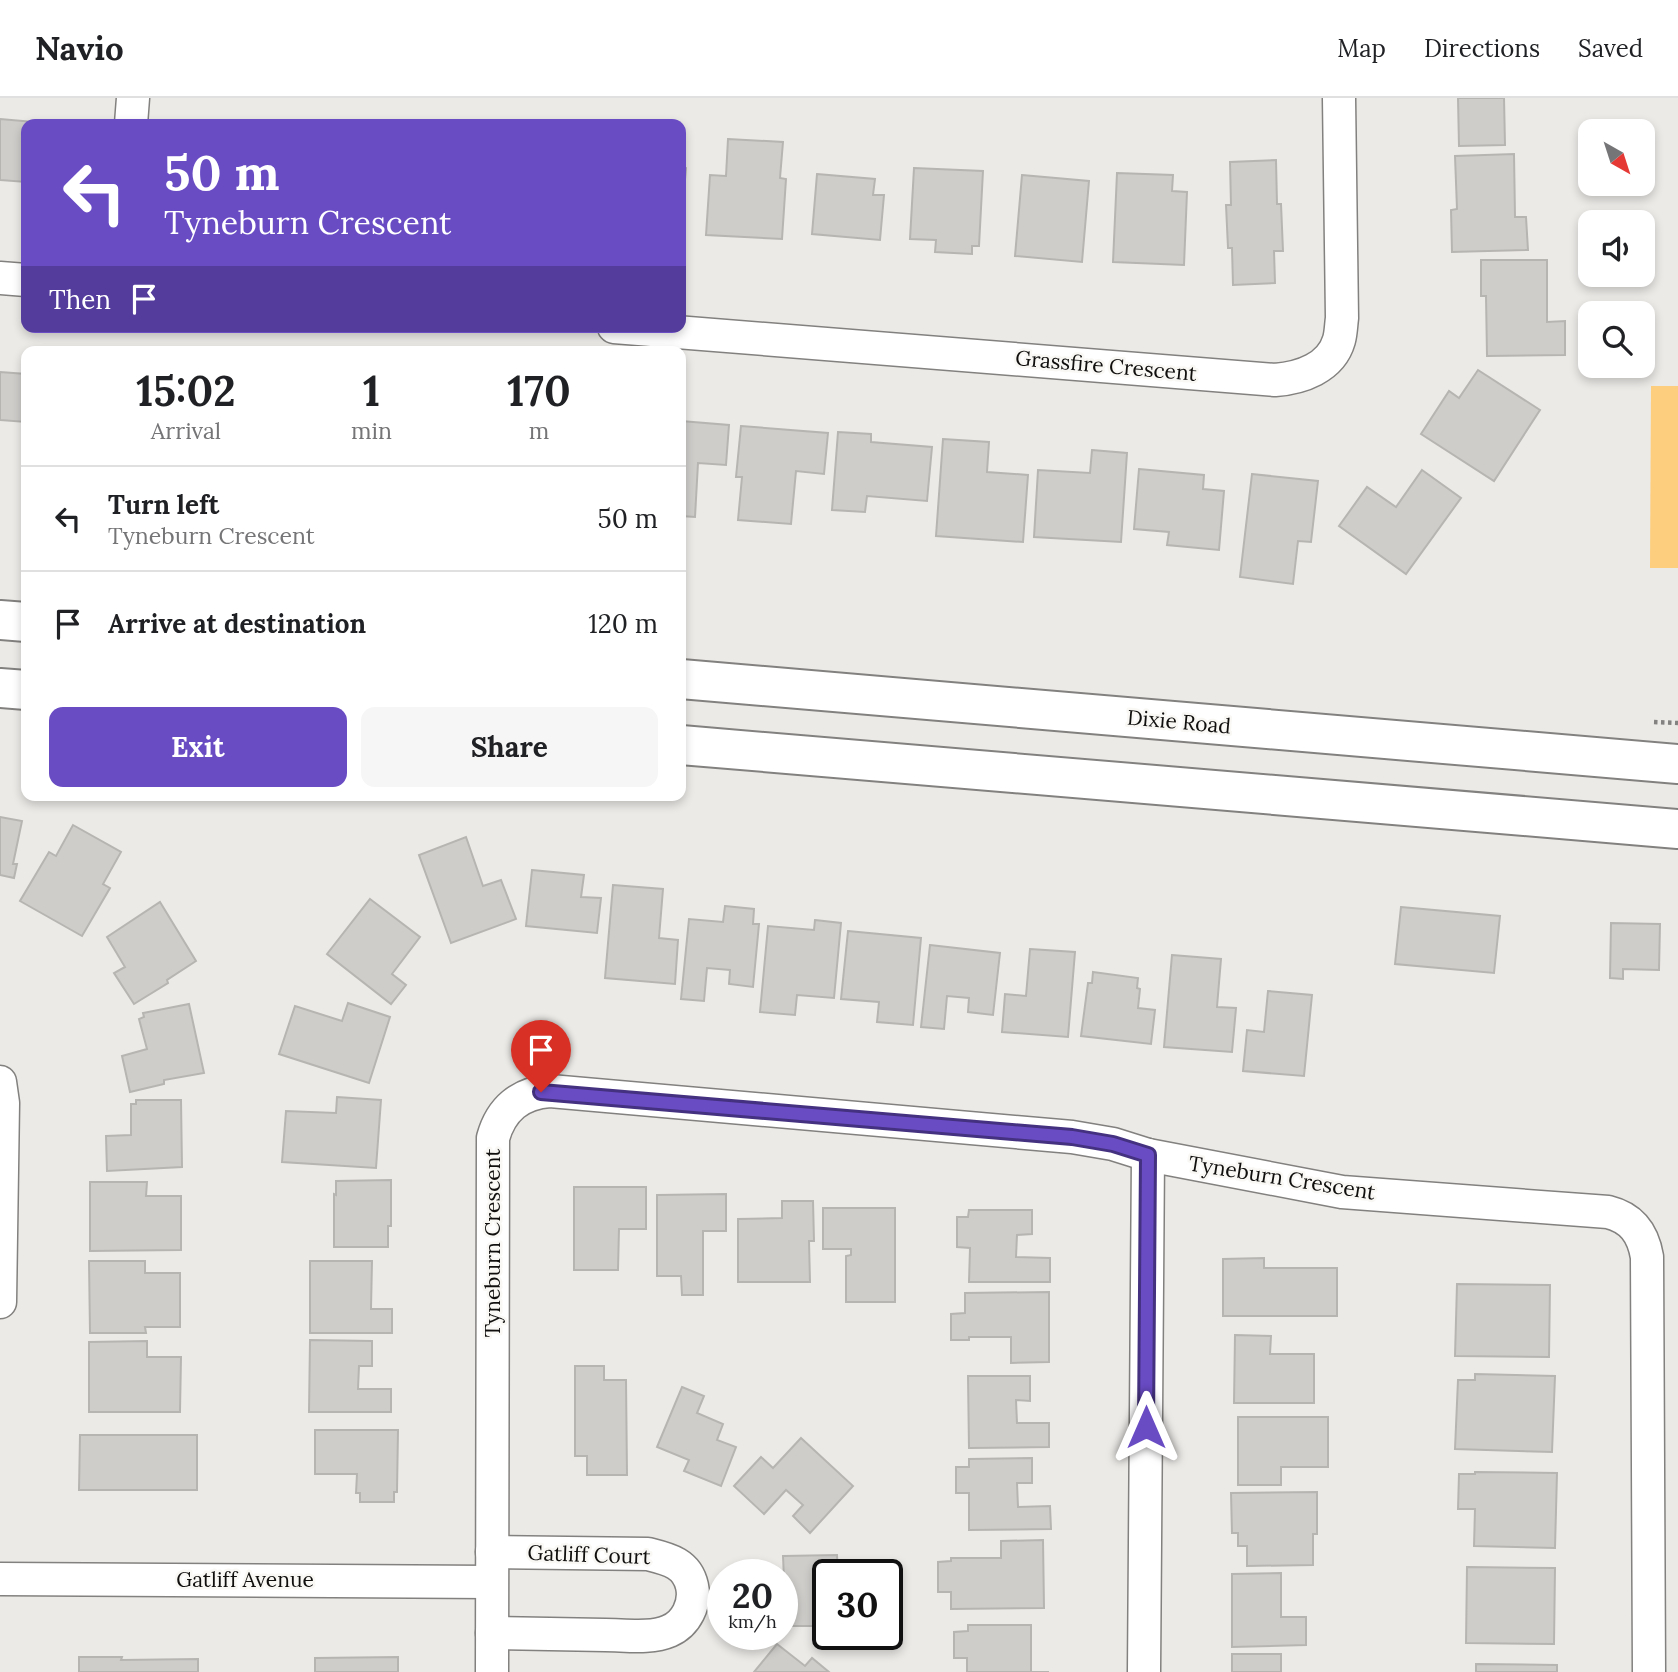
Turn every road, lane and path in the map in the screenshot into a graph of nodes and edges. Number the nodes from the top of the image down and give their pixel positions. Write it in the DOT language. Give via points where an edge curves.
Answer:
graph roads {
  1 [pos="133,98"];
  2 [pos="1339,98"];
  3 [pos="131,119"];
  4 [pos="0,278"];
  5 [pos="21,280"];
  6 [pos="686,333"];
  7 [pos="0,620"];
  8 [pos="21,622"];
  9 [pos="686,679"];
  10 [pos="0,688"];
  11 [pos="21,690"];
  12 [pos="686,745"];
  13 [pos="1678,764"];
  14 [pos="1678,829"];
  15 [pos="0,1082"];
  16 [pos="1148,1155"];
  17 [pos="0,1301"];
  18 [pos="491,1567"];
  19 [pos="0,1579"];
  20 [pos="492,1633"];
  21 [pos="492,1672"];
  22 [pos="1144,1672"];
  23 [pos="1649,1672"];
  1 -- 3 [label="street"];
  2 -- 6 [label="street, Grassfire Crescent" via="1339,342 1314,371 1297,378 1275,380"];
  4 -- 5 [label="street"];
  7 -- 8 [label="main road"];
  9 -- 13 [label="main road, Dixie Road"];
  10 -- 11 [label="main road"];
  12 -- 14 [label="main road"];
  15 -- 17 [label="street"];
  16 -- 18 [label="street, Tyneburn Crescent" via="1072,1137 550,1091 516,1101 503,1114 493,1139"];
  16 -- 22 [label="street"];
  16 -- 23 [label="street, Tyneburn Crescent" via="1342,1192 1608,1212 1632,1224 1643,1240 1647,1270"];
  18 -- 19 [label="street, Gatliff Avenue"];
  18 -- 20 [label="street, Tyneburn Crescent"];
  18 -- 20 [label="street, Gatliff Court" via="648,1554 679,1564 693,1593 686,1617 666,1632"];
  20 -- 21 [label="street, Tyneburn Crescent"];
}
